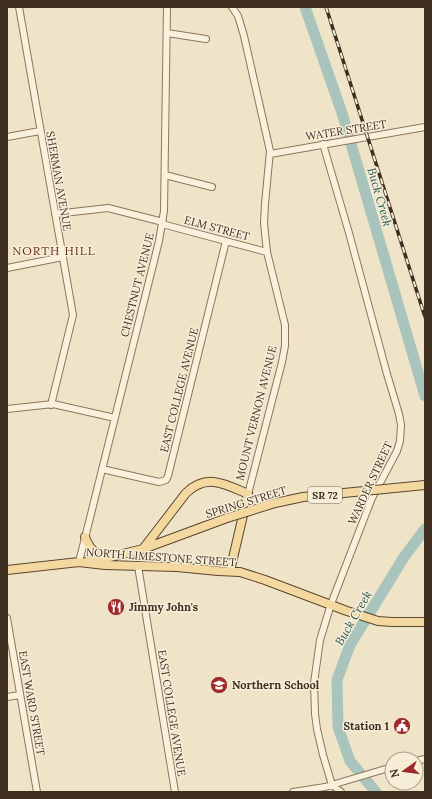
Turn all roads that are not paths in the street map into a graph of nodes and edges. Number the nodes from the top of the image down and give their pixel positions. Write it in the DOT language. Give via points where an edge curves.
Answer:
graph roads {
  1 [pos="18,7"];
  2 [pos="167,7"];
  3 [pos="232,7"];
  4 [pos="167,33"];
  5 [pos="206,39"];
  6 [pos="425,127"];
  7 [pos="40,130"];
  8 [pos="7,136"];
  9 [pos="323,144"];
  10 [pos="270,154"];
  11 [pos="165,176"];
  12 [pos="212,187"];
  13 [pos="55,214"];
  14 [pos="162,223"];
  15 [pos="226,241"];
  16 [pos="267,252"];
  17 [pos="63,257"];
  18 [pos="7,268"];
  19 [pos="51,405"];
  20 [pos="7,408"];
  21 [pos="114,418"];
  22 [pos="102,469"];
  23 [pos="425,485"];
  24 [pos="248,494"];
  25 [pos="85,537"];
  26 [pos="143,549"];
  27 [pos="110,557"];
  28 [pos="79,562"];
  29 [pos="138,566"];
  30 [pos="7,570"];
  31 [pos="230,571"];
  32 [pos="331,604"];
  33 [pos="7,618"];
  34 [pos="425,622"];
  35 [pos="20,695"];
  36 [pos="7,697"];
  37 [pos="384,769"];
  38 [pos="332,785"];
  39 [pos="322,790"];
  40 [pos="37,792"];
  41 [pos="175,792"];
  42 [pos="293,792"];
  43 [pos="341,792"];
  1 -- 7 [label="street, SHERMAN AVENUE"];
  2 -- 4 [label="street, CHESTNUT AVENUE"];
  3 -- 10 [label="street, MOUNT VERNON AVENUE" via="241,26"];
  4 -- 5 [label="street"];
  4 -- 11 [label="street, CHESTNUT AVENUE"];
  6 -- 9 [label="street, WATER STREET"];
  7 -- 8 [label="street"];
  7 -- 13 [label="street, SHERMAN AVENUE"];
  9 -- 10 [label="street, WATER STREET"];
  9 -- 32 [label="street, WARDER STREET" via="401,425 397,451 372,498"];
  10 -- 16 [label="street, MOUNT VERNON AVENUE" via="264,224"];
  11 -- 12 [label="street"];
  11 -- 14 [label="street, CHESTNUT AVENUE"];
  13 -- 14 [label="street, ELM STREET" via="108,208"];
  13 -- 17 [label="street, SHERMAN AVENUE"];
  14 -- 15 [label="street, ELM STREET"];
  14 -- 21 [label="street, CHESTNUT AVENUE"];
  15 -- 16 [label="street, ELM STREET"];
  15 -- 22 [label="street, EAST COLLEGE AVENUE" via="166,480 159,482"];
  16 -- 24 [label="street, MOUNT VERNON AVENUE" via="285,325 285,340 282,362"];
  17 -- 18 [label="street"];
  17 -- 19 [label="street, SHERMAN AVENUE" via="73,315"];
  19 -- 20 [label="street"];
  19 -- 21 [label="street"];
  21 -- 22 [label="street, CHESTNUT AVENUE"];
  22 -- 25 [label="street, CHESTNUT AVENUE"];
  23 -- 26 [label="main road, SPRING STREET / SR 72, bridge" via="303,497 275,503"];
  24 -- 26 [label="main road" via="218,482 198,484 186,493"];
  24 -- 31 [label="main road, MOUNT VERNON AVENUE"];
  25 -- 27 [label="main road" via="94,552"];
  25 -- 28 [label="street, CHESTNUT AVENUE"];
  26 -- 27 [label="main road, SPRING STREET / SR 72"];
  27 -- 28 [label="main road, SPRING STREET / SR 72"];
  28 -- 29 [label="main road, NORTH LIMESTONE STREET"];
  28 -- 30 [label="main road, NORTH LIMESTONE STREET / SR 72"];
  29 -- 31 [label="main road, NORTH LIMESTONE STREET"];
  29 -- 41 [label="street, EAST COLLEGE AVENUE"];
  31 -- 32 [label="main road, NORTH LIMESTONE STREET" via="265,580"];
  32 -- 34 [label="main road, NORTH LIMESTONE STREET" via="378,621"];
  32 -- 38 [label="street, WARDER STREET" via="320,640 314,697 317,729"];
  33 -- 35 [label="street, EAST WARD STREET"];
  35 -- 36 [label="street"];
  35 -- 40 [label="street, EAST WARD STREET"];
  37 -- 38 [label="street"];
  38 -- 39 [label="street"];
  38 -- 43 [label="street"];
  39 -- 42 [label="street"];
}
